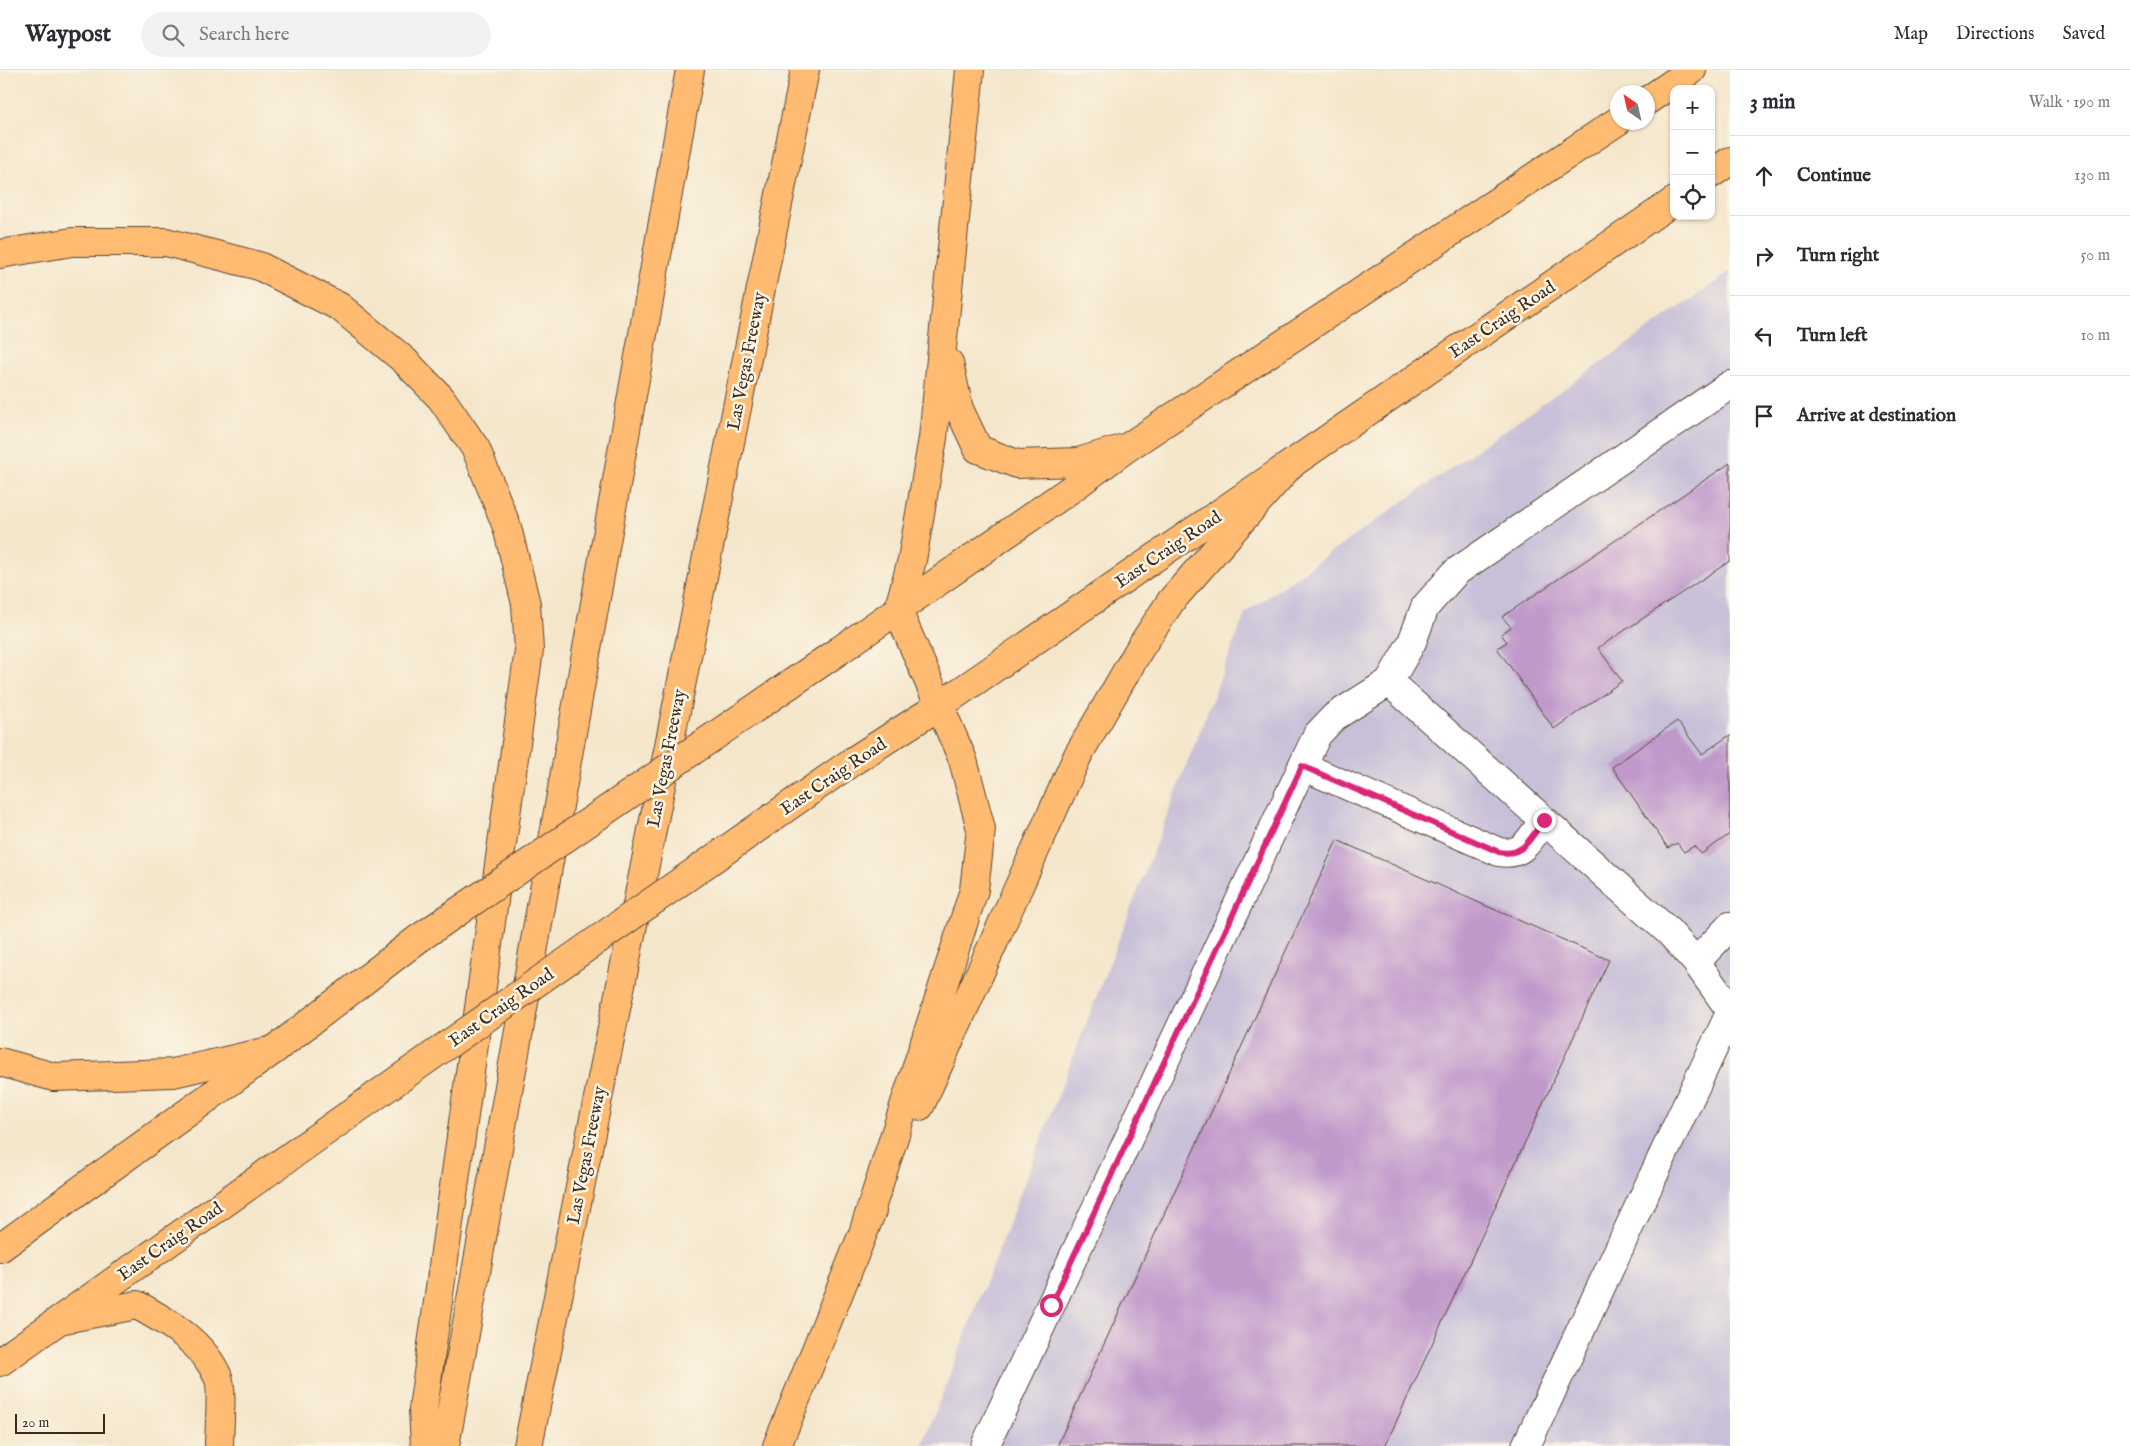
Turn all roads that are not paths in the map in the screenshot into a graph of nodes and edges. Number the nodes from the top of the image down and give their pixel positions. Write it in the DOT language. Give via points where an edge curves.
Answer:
graph roads {
  1 [pos="690,70"];
  2 [pos="805,70"];
  3 [pos="970,70"];
  4 [pos="1692,70"];
  5 [pos="1655,95"];
  6 [pos="1610,126"];
  7 [pos="1730,162"];
  8 [pos="1715,171"];
  9 [pos="1670,204"];
  10 [pos="0,254"];
  11 [pos="943,337"];
  12 [pos="1730,385"];
  13 [pos="1128,446"];
  14 [pos="1290,465"];
  15 [pos="898,611"];
  16 [pos="1389,682"];
  17 [pos="938,706"];
  18 [pos="1302,766"];
  19 [pos="1544,820"];
  20 [pos="1730,926"];
  21 [pos="1696,962"];
  22 [pos="1730,1012"];
  23 [pos="274,1050"];
  24 [pos="0,1062"];
  25 [pos="865,1227"];
  26 [pos="0,1248"];
  27 [pos="59,1320"];
  28 [pos="0,1362"];
  29 [pos="219,1446"];
  30 [pos="425,1446"];
  31 [pos="445,1446"];
  32 [pos="528,1446"];
  33 [pos="777,1446"];
  34 [pos="985,1446"];
  35 [pos="1526,1446"];
  1 -- 31 [label="main road"];
  2 -- 32 [label="main road, Las Vegas Freeway"];
  3 -- 11 [label="main road"];
  4 -- 5 [label="main road"];
  6 -- 13 [label="main road"];
  7 -- 8 [label="main road"];
  9 -- 14 [label="main road, East Craig Road"];
  10 -- 30 [label="main road" via="72,242 166,242 259,266 340,307 404,361 441,398 476,449 507,528 526,604 530,650 423,1409"];
  11 -- 13 [label="main road" via="959,409 978,448 1017,464 1078,462"];
  11 -- 15 [label="main road" via="933,438 912,560"];
  12 -- 16 [label="lane" via="1456,572 1426,607 1412,642"];
  13 -- 15 [label="main road"];
  14 -- 17 [label="main road, East Craig Road"];
  14 -- 25 [label="main road" via="1171,602 1140,648 1078,755"];
  15 -- 17 [label="main road"];
  15 -- 23 [label="main road, bridge" via="418,940"];
  16 -- 18 [label="lane" via="1334,716 1317,735"];
  16 -- 19 [label="lane"];
  17 -- 25 [label="main road" via="963,760 981,829 974,890"];
  17 -- 27 [label="main road, East Craig Road, bridge" via="853,761"];
  18 -- 19 [label="lane" via="1499,852 1520,852"];
  18 -- 34 [label="lane"];
  19 -- 21 [label="lane" via="1669,932"];
  20 -- 21 [label="lane"];
  21 -- 22 [label="lane"];
  22 -- 35 [label="lane"];
  23 -- 24 [label="main road" via="174,1073 54,1077"];
  23 -- 26 [label="main road"];
  25 -- 33 [label="main road"];
  27 -- 28 [label="main road, East Craig Road"];
  27 -- 29 [label="main road" via="137,1304 176,1326 201,1351 219,1378"];
}
